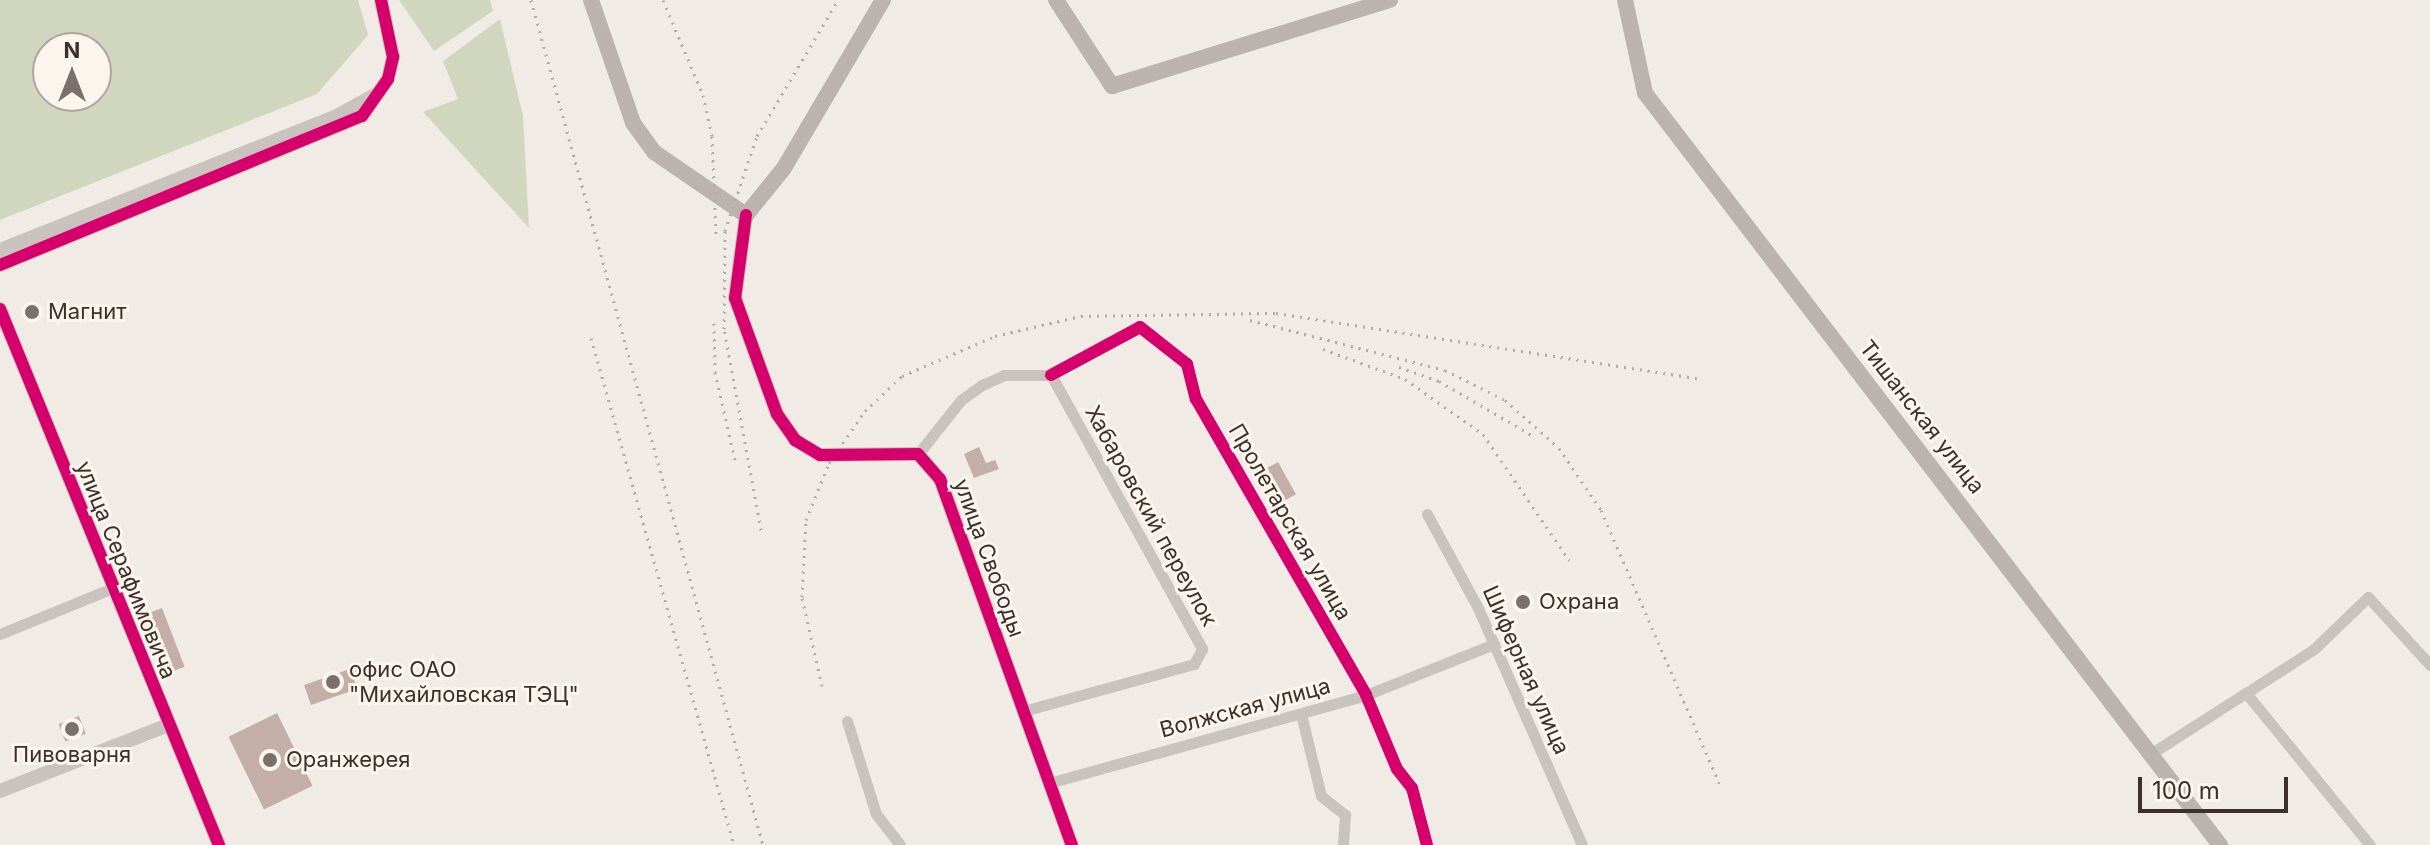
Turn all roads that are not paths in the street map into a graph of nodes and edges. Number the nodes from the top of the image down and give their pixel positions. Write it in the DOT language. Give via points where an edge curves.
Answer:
graph roads {
  1 [pos="381,0"];
  2 [pos="591,0"];
  3 [pos="883,0"];
  4 [pos="1056,0"];
  5 [pos="1390,0"];
  6 [pos="1625,0"];
  7 [pos="378,93"];
  8 [pos="746,215"];
  9 [pos="0,250"];
  10 [pos="0,265"];
  11 [pos="0,309"];
  12 [pos="1051,375"];
  13 [pos="918,454"];
  14 [pos="1427,514"];
  15 [pos="113,588"];
  16 [pos="0,634"];
  17 [pos="1494,644"];
  18 [pos="2430,665"];
  19 [pos="2246,693"];
  20 [pos="1366,695"];
  21 [pos="1023,711"];
  22 [pos="1301,714"];
  23 [pos="847,721"];
  24 [pos="168,725"];
  25 [pos="2152,753"];
  26 [pos="1049,783"];
  27 [pos="0,791"];
  28 [pos="219,845"];
  29 [pos="900,845"];
  30 [pos="1072,845"];
  31 [pos="1343,845"];
  32 [pos="1427,845"];
  33 [pos="1582,845"];
  34 [pos="2220,845"];
  35 [pos="2370,845"];
  1 -- 7 [label="street" via="393,57"];
  2 -- 8 [label="main road" via="633,123 654,152"];
  3 -- 8 [label="main road" via="807,132"];
  4 -- 5 [label="main road" via="1112,86"];
  6 -- 25 [label="main road, Тишанская улица" via="1645,93"];
  7 -- 9 [label="street" via="335,117"];
  7 -- 10 [label="street" via="362,116 343,127"];
  8 -- 13 [label="street" via="735,298 777,414 795,440 820,455 840,458"];
  11 -- 15 [label="street, улица Серафимовича"];
  12 -- 13 [label="street" via="1004,375 982,385 961,400"];
  12 -- 20 [label="street, Пролетарская улица" via="1140,327 1187,364 1196,399"];
  12 -- 21 [label="street, Хабаровский переулок" via="1203,655 1194,664"];
  13 -- 21 [label="street, улица Свободы" via="940,479"];
  14 -- 17 [label="street, Шиферная улица"];
  15 -- 16 [label="street"];
  15 -- 24 [label="street, улица Серафимовича"];
  17 -- 20 [label="street, Волжская улица"];
  17 -- 33 [label="street, Шиферная улица"];
  18 -- 19 [label="street" via="2368,597 2314,649"];
  19 -- 25 [label="street"];
  19 -- 35 [label="street"];
  20 -- 22 [label="street, Волжская улица"];
  20 -- 32 [label="street, Пролетарская улица" via="1397,769 1412,788"];
  21 -- 26 [label="street, улица Свободы"];
  22 -- 26 [label="street, Волжская улица"];
  22 -- 31 [label="street" via="1321,796 1345,815"];
  23 -- 29 [label="street" via="876,814"];
  24 -- 27 [label="street"];
  24 -- 28 [label="street, улица Серафимовича"];
  25 -- 34 [label="main road, Тишанская улица"];
  26 -- 30 [label="street, улица Свободы"];
}
